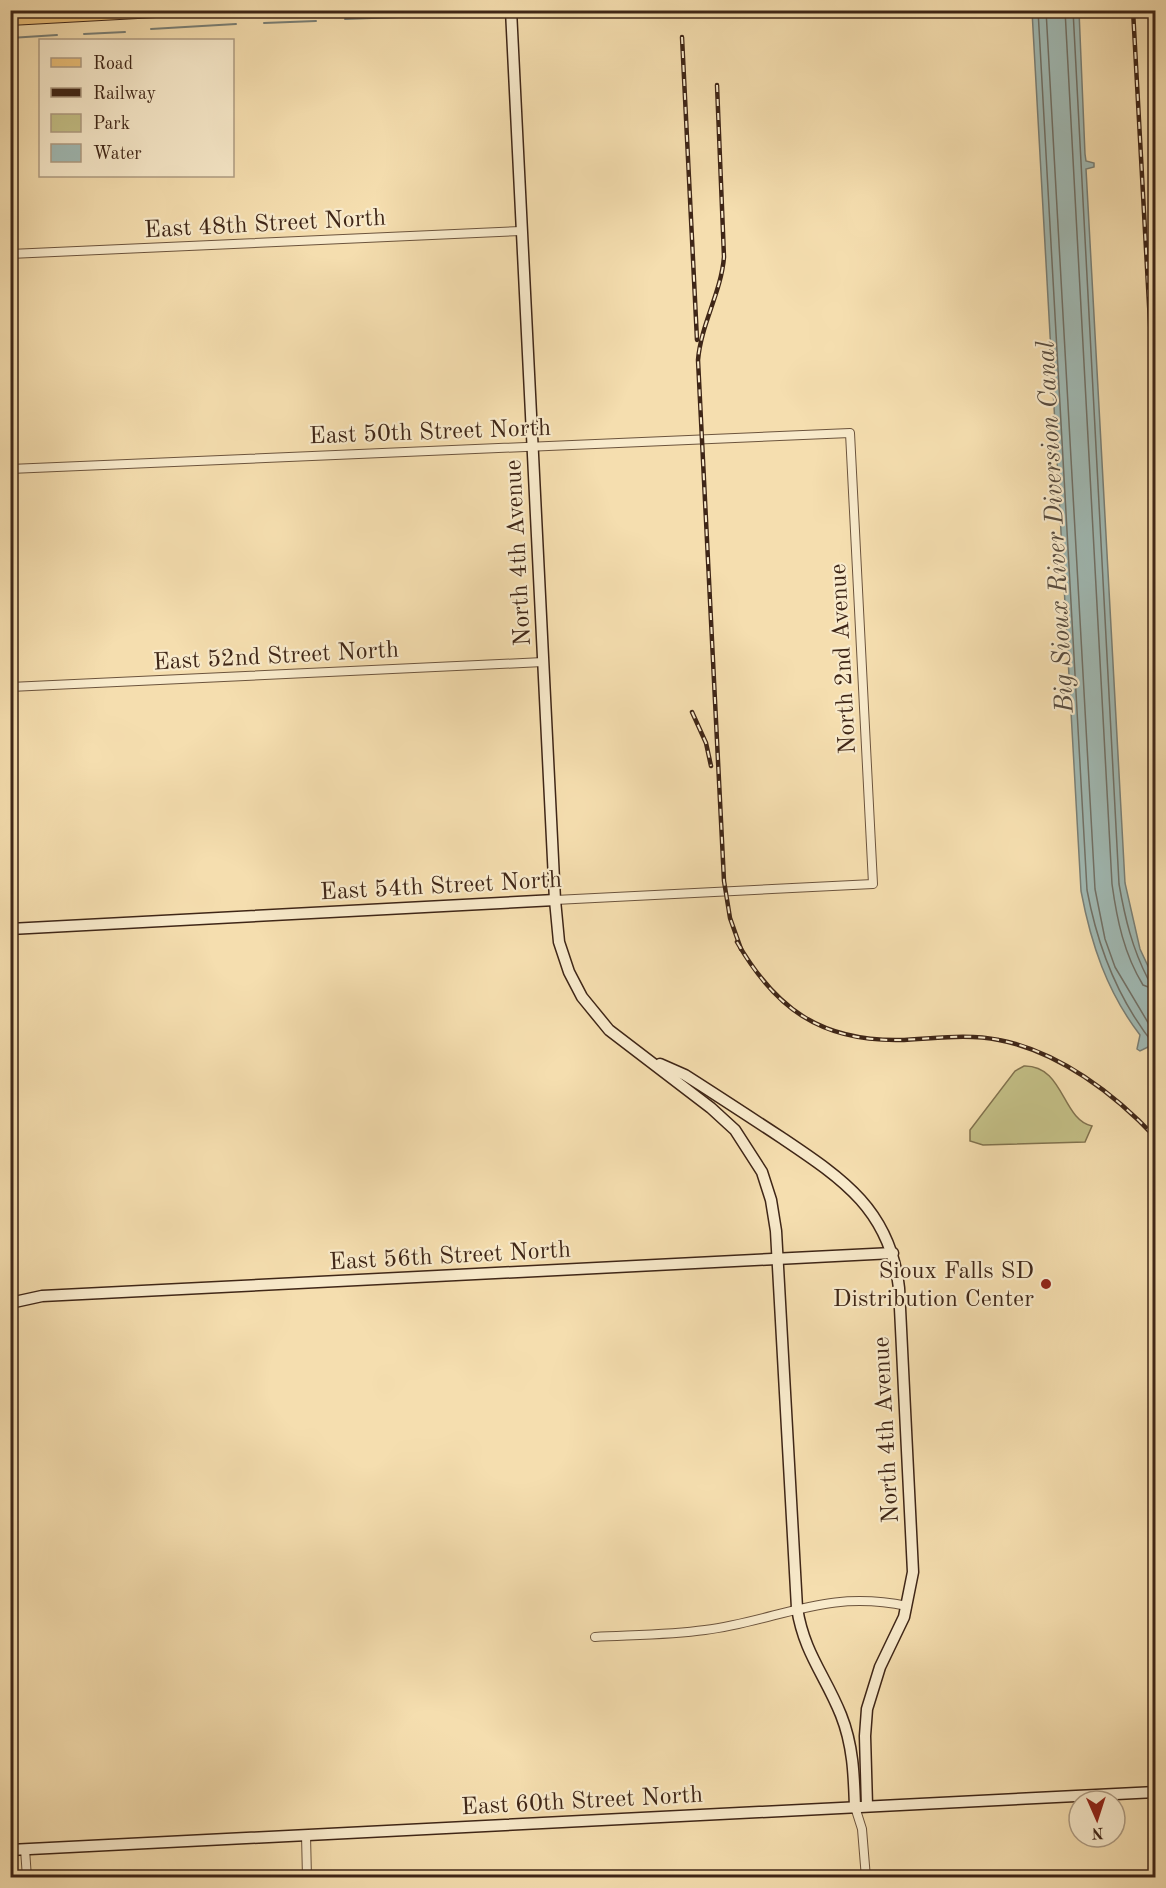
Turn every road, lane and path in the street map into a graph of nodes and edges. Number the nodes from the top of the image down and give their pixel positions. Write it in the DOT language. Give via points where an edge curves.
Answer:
graph roads {
  1 [pos="174,10"];
  2 [pos="510,10"];
  3 [pos="51,14"];
  4 [pos="10,19"];
  5 [pos="522,231"];
  6 [pos="10,254"];
  7 [pos="850,433"];
  8 [pos="533,446"];
  9 [pos="10,469"];
  10 [pos="543,662"];
  11 [pos="10,687"];
  12 [pos="873,884"];
  13 [pos="555,900"];
  14 [pos="10,929"];
  15 [pos="648,1059"];
  16 [pos="893,1253"];
  17 [pos="777,1259"];
  18 [pos="10,1303"];
  19 [pos="908,1605"];
  20 [pos="797,1608"];
  21 [pos="595,1637"];
  22 [pos="1155,1792"];
  23 [pos="867,1806"];
  24 [pos="855,1807"];
  25 [pos="862,1829"];
  26 [pos="306,1835"];
  27 [pos="25,1849"];
  28 [pos="10,1850"];
  29 [pos="27,1878"];
  30 [pos="308,1878"];
  31 [pos="866,1878"];
  1 -- 3 [label="main road"];
  2 -- 5 [label="street, North 4th Avenue"];
  3 -- 4 [label="main road"];
  5 -- 6 [label="street, East 48th Street North"];
  5 -- 8 [label="street, North 4th Avenue"];
  7 -- 8 [label="street, East 50th Street North"];
  7 -- 12 [label="street, North 2nd Avenue"];
  8 -- 9 [label="street, East 50th Street North"];
  8 -- 10 [label="street, North 4th Avenue"];
  10 -- 11 [label="street, East 52nd Street North"];
  10 -- 13 [label="street, North 4th Avenue"];
  12 -- 13 [label="street, East 54th Street North"];
  13 -- 14 [label="street, East 54th Street North"];
  13 -- 15 [label="street, North 4th Avenue" via="564,958 582,997 609,1030"];
  15 -- 16 [label="street, North 4th Avenue" via="685,1075 844,1180 873,1213"];
  15 -- 17 [label="street, North 4th Avenue" via="723,1117 746,1144 762,1172 771,1200"];
  16 -- 17 [label="street, East 56th Street North"];
  16 -- 19 [label="street, North 4th Avenue" via="899,1288 913,1553"];
  17 -- 18 [label="street, East 56th Street North" via="42,1296"];
  17 -- 20 [label="street, North 4th Avenue"];
  19 -- 20 [label="street" via="862,1600"];
  19 -- 23 [label="street, North 4th Avenue" via="874,1682 867,1709"];
  20 -- 21 [label="street" via="704,1630"];
  20 -- 24 [label="street, North 4th Avenue" via="808,1652 847,1732 853,1758"];
  22 -- 23 [label="street, East 60th Street North"];
  23 -- 24 [label="street, East 60th Street North"];
  23 -- 25 [label="street"];
  24 -- 25 [label="street"];
  24 -- 26 [label="street, East 60th Street North"];
  25 -- 31 [label="street"];
  26 -- 27 [label="street, East 60th Street North"];
  26 -- 30 [label="street"];
  27 -- 28 [label="street, East 60th Street North"];
  27 -- 29 [label="street"];
}
